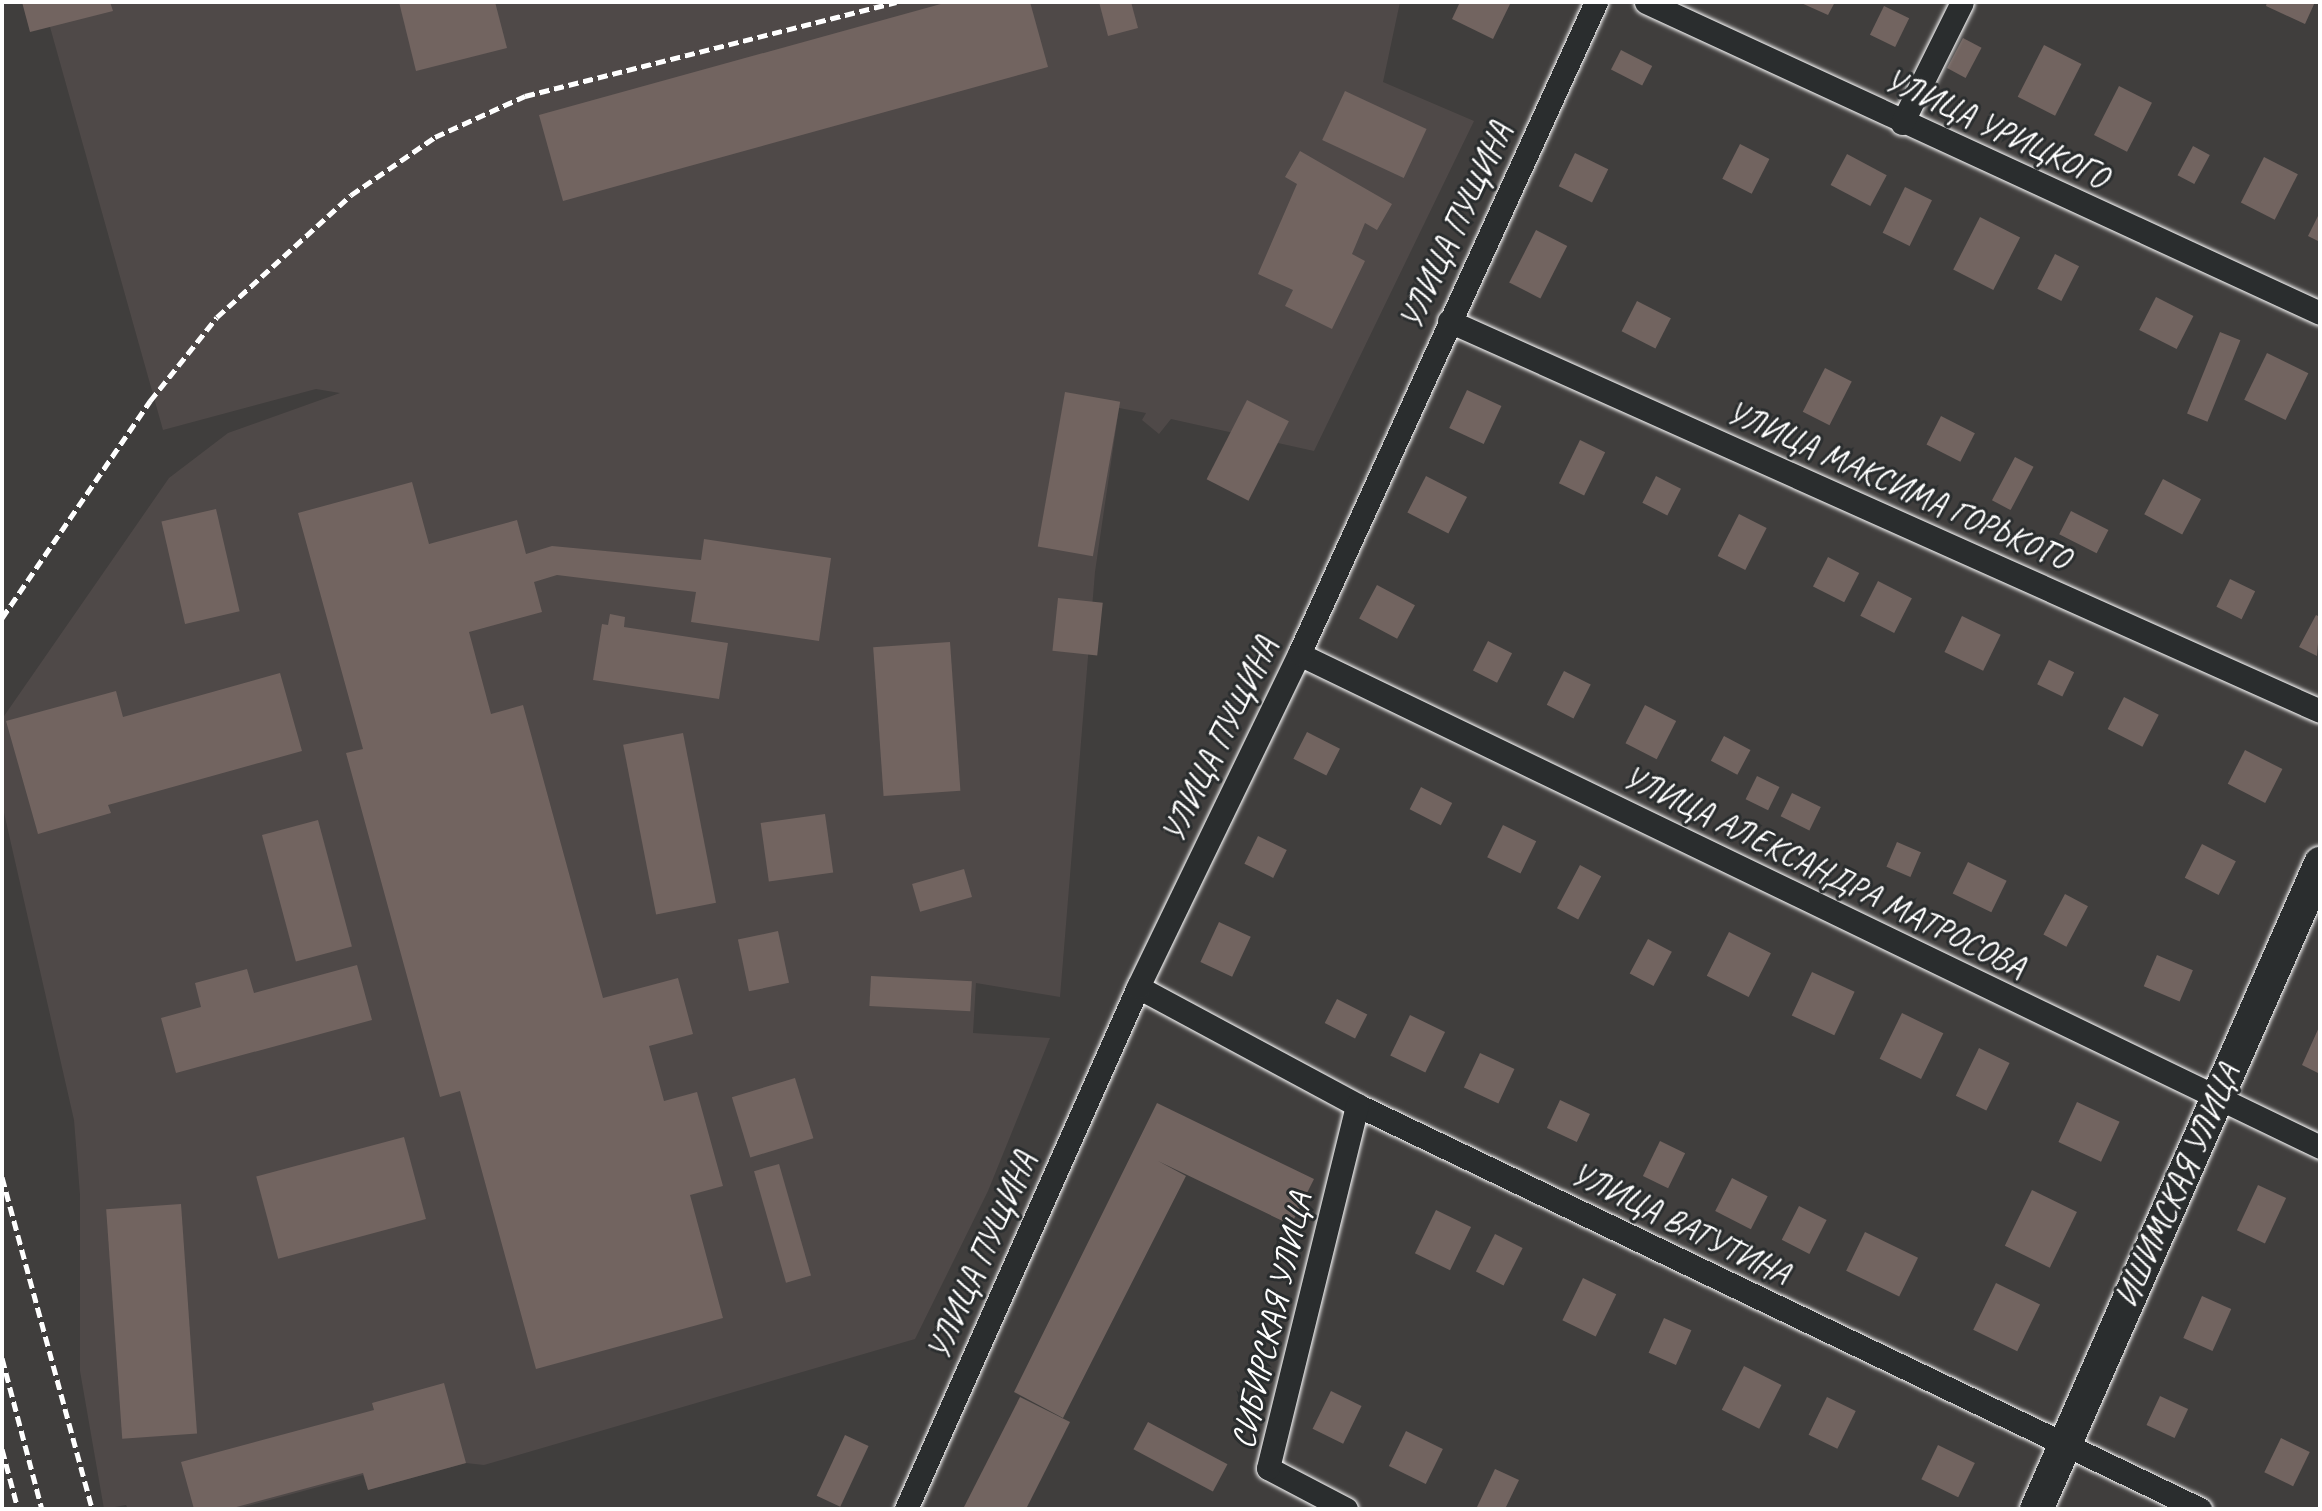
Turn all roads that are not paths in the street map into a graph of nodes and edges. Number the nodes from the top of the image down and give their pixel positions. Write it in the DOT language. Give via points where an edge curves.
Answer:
graph roads {
  1 [pos="1596,2"];
  2 [pos="1646,2"];
  3 [pos="1962,2"];
  4 [pos="1902,123"];
  5 [pos="2320,313"];
  6 [pos="1449,321"];
  7 [pos="1299,654"];
  8 [pos="2320,711"];
  9 [pos="2320,863"];
  10 [pos="1138,987"];
  11 [pos="2217,1100"];
  12 [pos="1357,1105"];
  13 [pos="2320,1147"];
  14 [pos="2064,1446"];
  15 [pos="906,1509"];
  16 [pos="1346,1509"];
  17 [pos="2036,1509"];
  18 [pos="2200,1509"];
  1 -- 6 [label="street, УЛИЦА ПУЩИНА"];
  2 -- 4 [label="street, УЛИЦА УРИЦКОГО"];
  3 -- 4 [label="street"];
  4 -- 5 [label="street, УЛИЦА УРИЦКОГО"];
  6 -- 7 [label="street, УЛИЦА ПУЩИНА"];
  6 -- 8 [label="street, УЛИЦА МАКСИМА ГОРЬКОГО"];
  7 -- 10 [label="street, УЛИЦА ПУЩИНА"];
  7 -- 11 [label="street, УЛИЦА АЛЕКСАНДРА МАТРОСОВА"];
  9 -- 11 [label="main road, ИШИМСКАЯ УЛИЦА"];
  10 -- 12 [label="street, УЛИЦА ВАТУТИНА"];
  10 -- 15 [label="street, УЛИЦА ПУЩИНА"];
  11 -- 13 [label="street, УЛИЦА АЛЕКСАНДРА МАТРОСОВА"];
  11 -- 14 [label="main road, ИШИМСКАЯ УЛИЦА"];
  12 -- 14 [label="street, УЛИЦА ВАТУТИНА"];
  12 -- 16 [label="street, СИБИРСКАЯ УЛИЦА" via="1268,1468"];
  14 -- 17 [label="main road, ИШИМСКАЯ УЛИЦА"];
  14 -- 18 [label="street, УЛИЦА ВАТУТИНА"];
}
